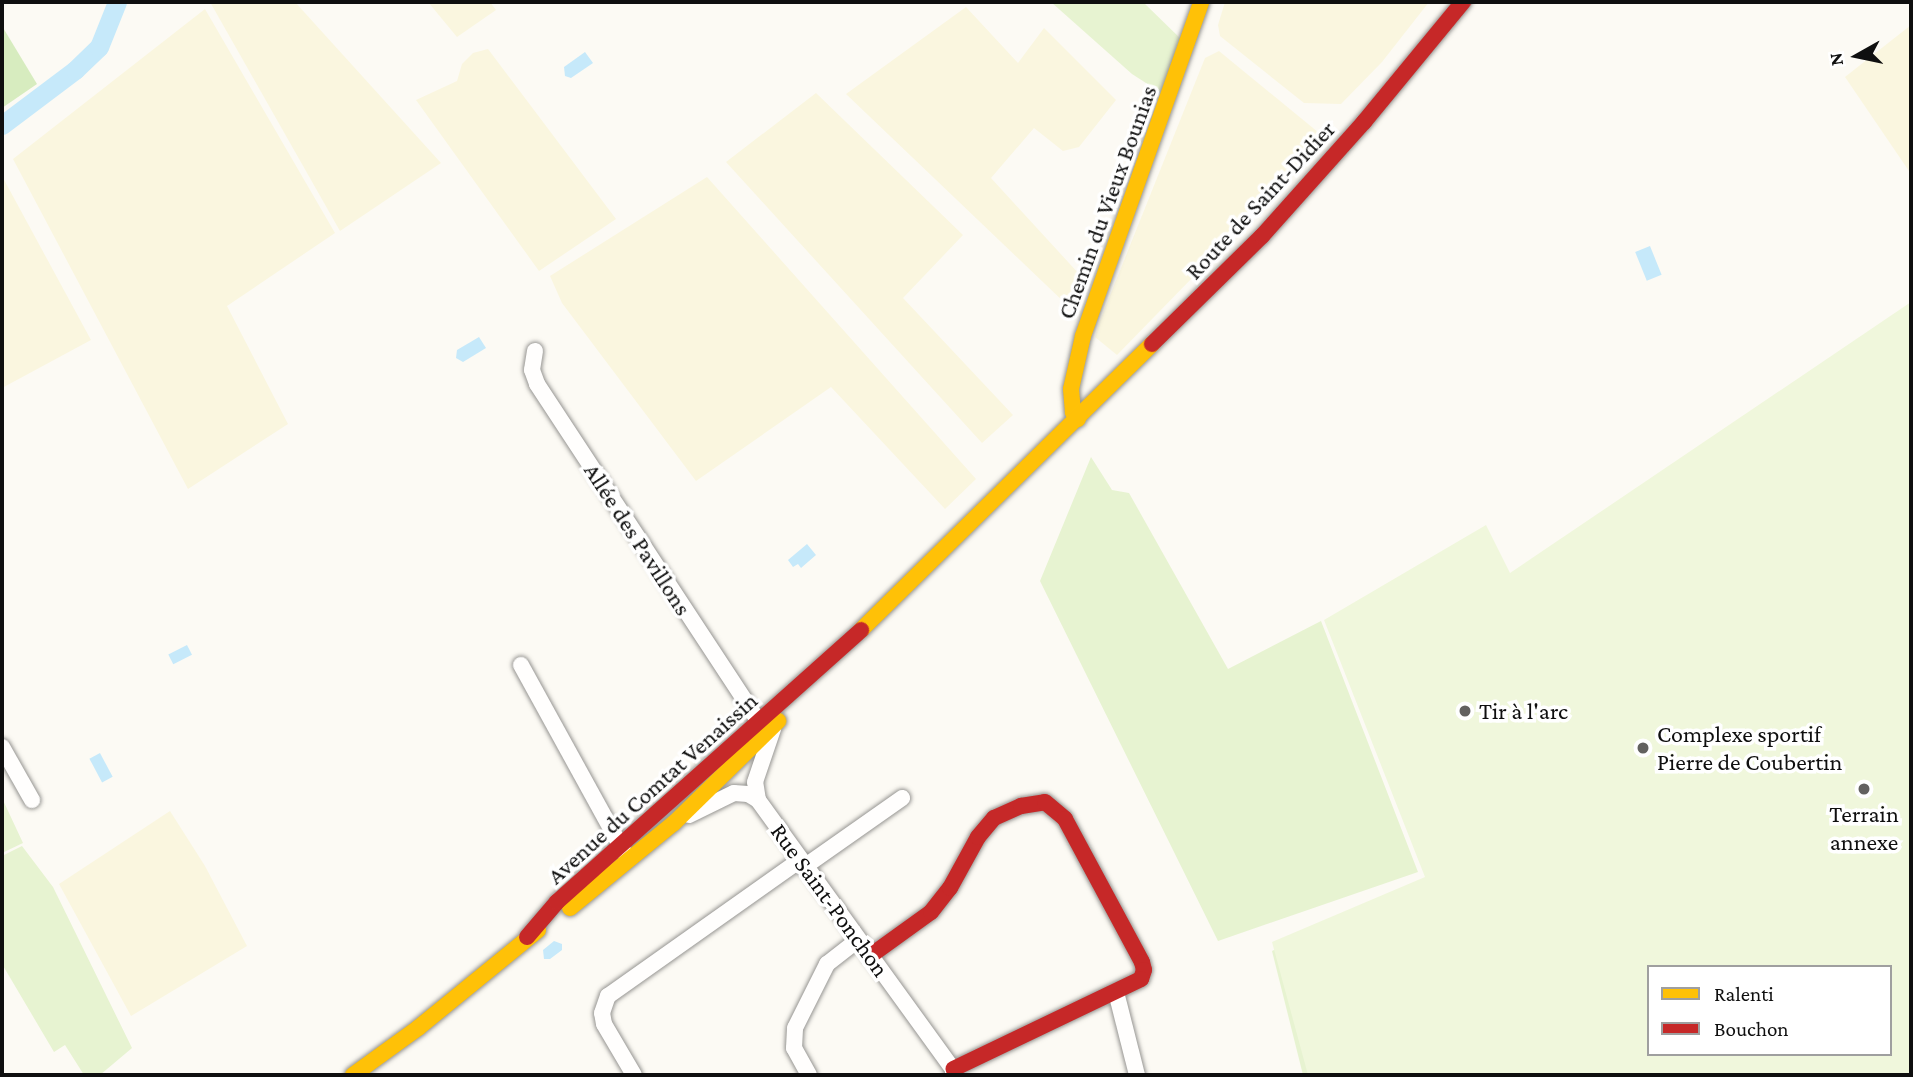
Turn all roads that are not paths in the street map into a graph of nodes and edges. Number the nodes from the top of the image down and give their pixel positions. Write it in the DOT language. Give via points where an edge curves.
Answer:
graph roads {
  1 [pos="1201,2"];
  2 [pos="1463,2"];
  3 [pos="535,351"];
  4 [pos="1078,419"];
  5 [pos="521,664"];
  6 [pos="767,723"];
  7 [pos="745,734"];
  8 [pos="2,747"];
  9 [pos="734,767"];
  10 [pos="688,782"];
  11 [pos="753,792"];
  12 [pos="902,798"];
  13 [pos="32,800"];
  14 [pos="674,823"];
  15 [pos="620,845"];
  16 [pos="629,860"];
  17 [pos="802,863"];
  18 [pos="527,937"];
  19 [pos="858,940"];
  20 [pos="870,956"];
  21 [pos="1116,992"];
  22 [pos="953,1072"];
  23 [pos="353,1075"];
  24 [pos="634,1075"];
  25 [pos="809,1075"];
  26 [pos="1137,1075"];
  1 -- 4 [label="main road, Chemin du Vieux Bounias" via="1083,336 1071,389"];
  2 -- 4 [label="main road, Route de Saint-Didier" via="1295,200"];
  3 -- 6 [label="street, Allée des Pavillons" via="532,370 537,384"];
  4 -- 6 [label="main road, Avenue du Comtat Venaissin"];
  5 -- 15 [label="street"];
  6 -- 7 [label="main road, Avenue du Comtat Venaissin"];
  6 -- 9 [label="main road, Avenue du Comtat Venaissin"];
  6 -- 11 [label="street"];
  7 -- 9 [label="street"];
  7 -- 10 [label="main road, Avenue du Comtat Venaissin"];
  8 -- 13 [label="street"];
  9 -- 10 [label="street"];
  9 -- 11 [label="street, Rue Saint-Ponchon" via="746,773"];
  9 -- 14 [label="main road, Avenue du Comtat Venaissin"];
  10 -- 15 [label="main road, Avenue du Comtat Venaissin"];
  11 -- 14 [label="street" via="727,795"];
  11 -- 17 [label="street, Rue Saint-Ponchon"];
  12 -- 17 [label="street"];
  14 -- 16 [label="main road, Avenue du Comtat Venaissin"];
  15 -- 16 [label="street"];
  15 -- 18 [label="main road, Avenue du Comtat Venaissin" via="557,902"];
  16 -- 18 [label="main road, Avenue du Comtat Venaissin"];
  17 -- 19 [label="street, Rue Saint-Ponchon"];
  17 -- 24 [label="street" via="608,996 602,1013 604,1024"];
  18 -- 23 [label="main road, Avenue du Comtat Venaissin" via="418,1028"];
  19 -- 20 [label="street, Rue Saint-Ponchon"];
  19 -- 25 [label="street" via="828,964 795,1028 794,1048"];
  20 -- 21 [label="main road" via="931,912 994,818 1045,802 1065,819 1142,962 1141,979"];
  20 -- 22 [label="street, Rue Saint-Ponchon"];
  21 -- 22 [label="main road"];
  21 -- 26 [label="street"];
}
